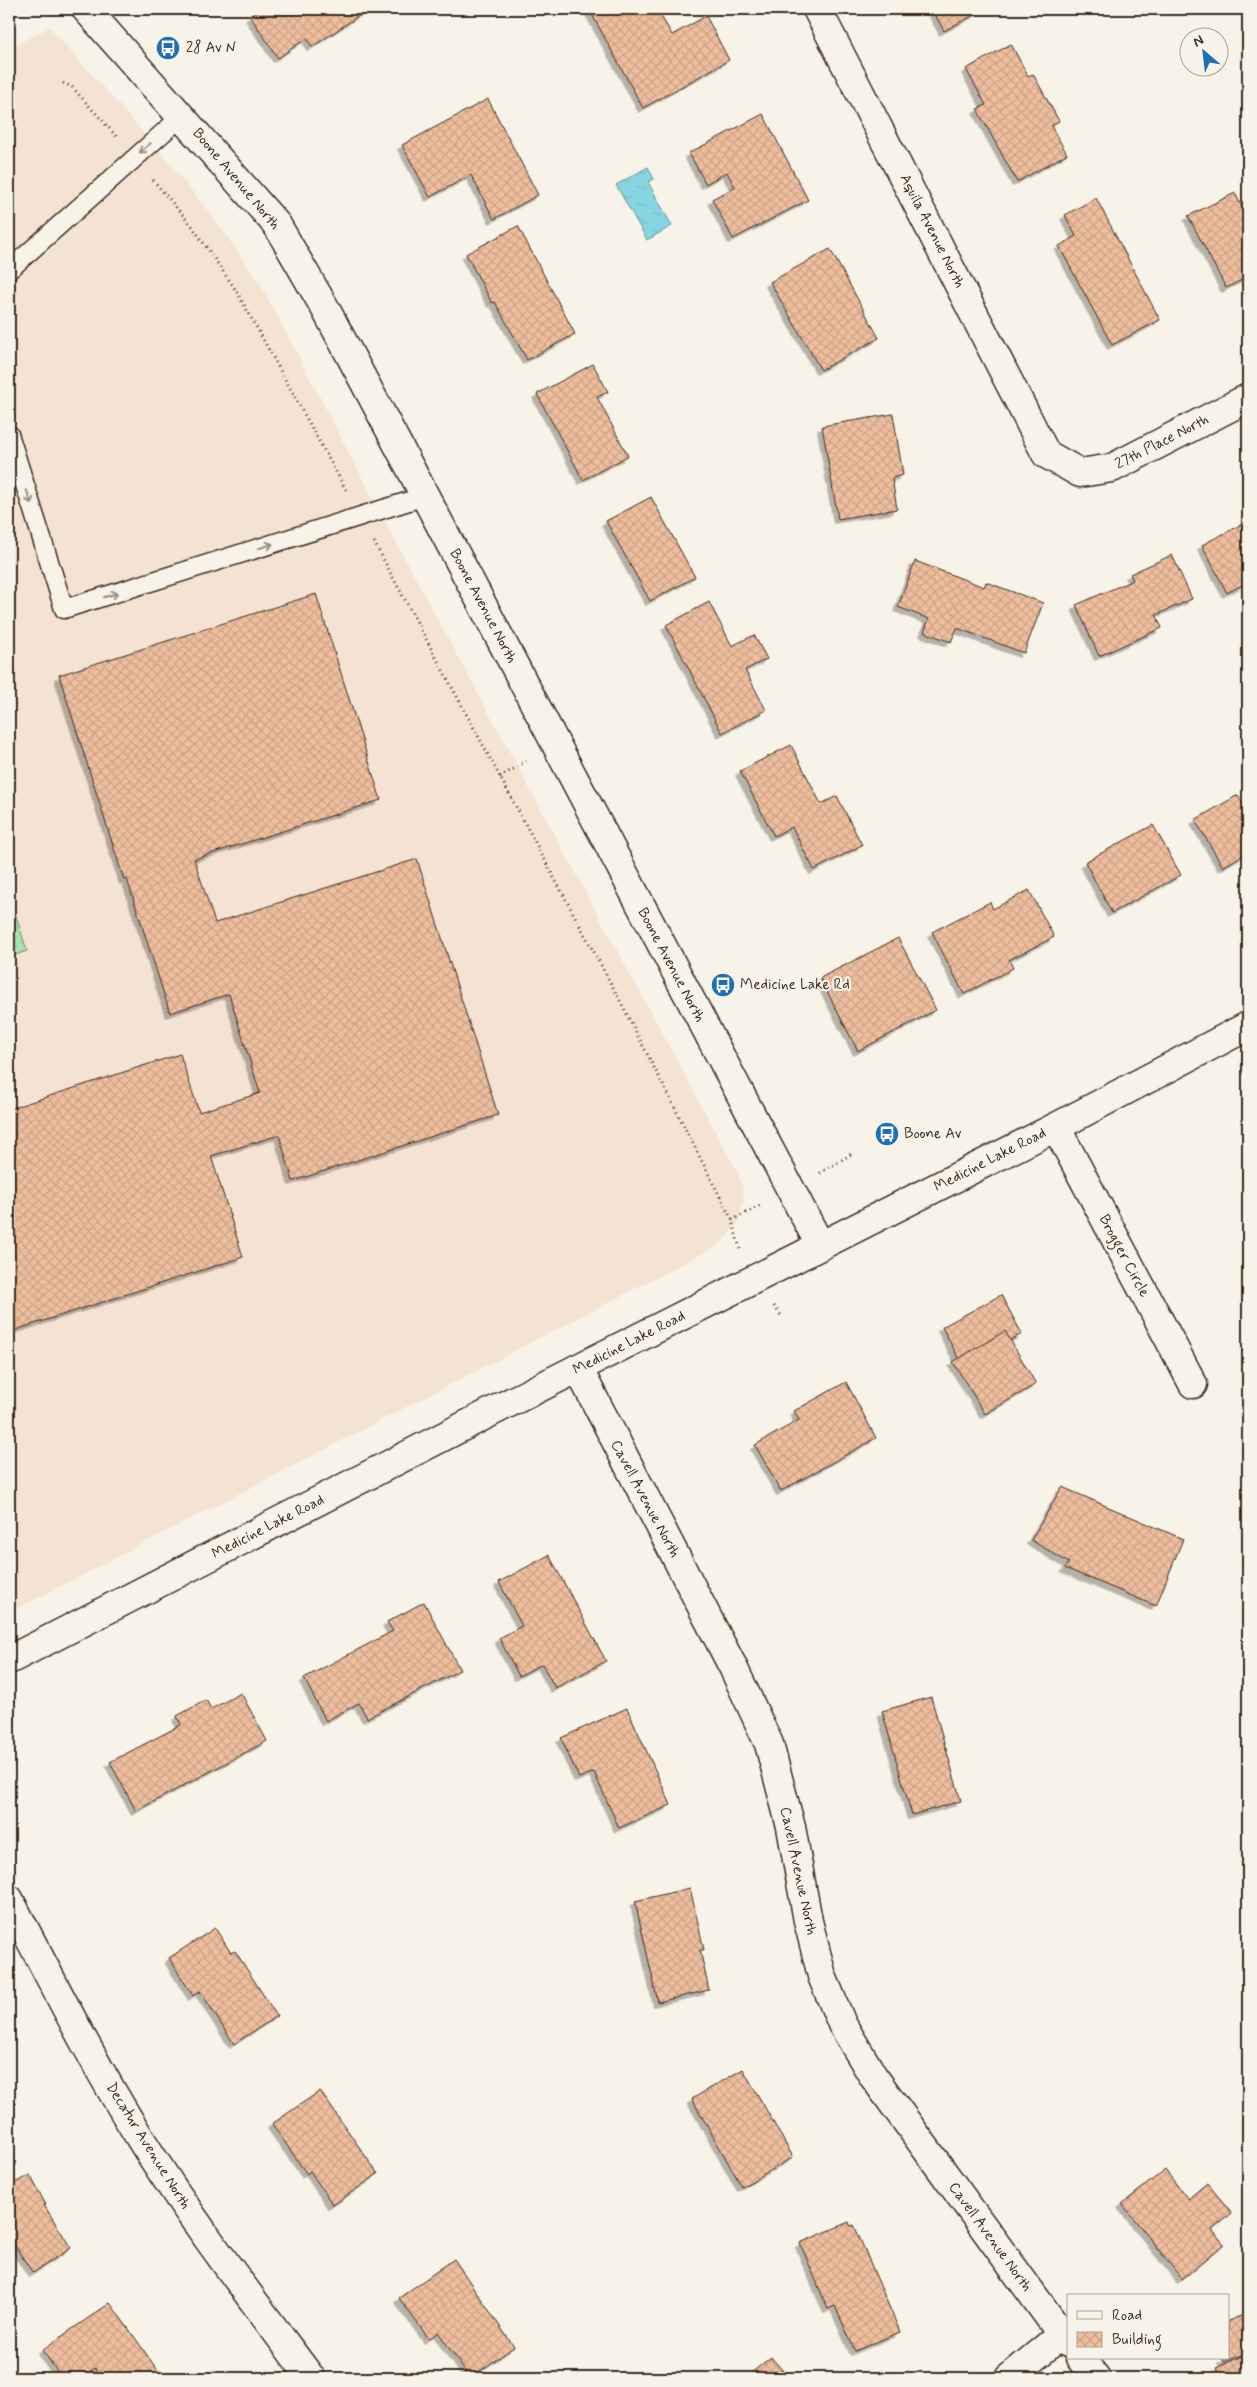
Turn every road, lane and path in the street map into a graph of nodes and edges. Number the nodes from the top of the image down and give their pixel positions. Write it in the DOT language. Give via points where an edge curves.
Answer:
graph roads {
  1 [pos="86,9"];
  2 [pos="817,9"];
  3 [pos="63,83"];
  4 [pos="182,116"];
  5 [pos="135,157"];
  6 [pos="9,270"];
  7 [pos="1248,398"];
  8 [pos="9,434"];
  9 [pos="1046,454"];
  10 [pos="425,496"];
  11 [pos="360,516"];
  12 [pos="1248,1026"];
  13 [pos="1056,1127"];
  14 [pos="732,1220"];
  15 [pos="820,1245"];
  16 [pos="578,1368"];
  17 [pos="1193,1384"];
  18 [pos="9,1660"];
  19 [pos="9,1899"];
  20 [pos="1065,2339"];
  21 [pos="1082,2360"];
  22 [pos="311,2378"];
  23 [pos="1008,2378"];
  24 [pos="1096,2378"];
  1 -- 4 [label="street, Boone Avenue North"];
  2 -- 9 [label="street, Aquila Avenue North"];
  3 -- 5 [label="path" via="72,87"];
  4 -- 5 [label="lane, one-way"];
  4 -- 10 [label="street, Boone Avenue North" via="277,225"];
  5 -- 6 [label="lane"];
  5 -- 11 [label="path" via="192,226 237,292"];
  7 -- 9 [label="street, 27th Place North" via="1112,468 1080,473"];
  8 -- 11 [label="lane, one-way" via="64,609"];
  10 -- 11 [label="lane"];
  10 -- 15 [label="street, Boone Avenue North"];
  11 -- 14 [label="path" via="616,993"];
  12 -- 13 [label="street, Medicine Lake Road"];
  13 -- 15 [label="street, Medicine Lake Road"];
  13 -- 17 [label="street, Brogger Circle"];
  15 -- 16 [label="street, Medicine Lake Road"];
  16 -- 18 [label="street, Medicine Lake Road"];
  16 -- 20 [label="street, Cavell Avenue North" via="733,1667 769,1744 791,1827 808,1921 822,1976 842,2024 873,2076"];
  19 -- 22 [label="street, Decatur Avenue North" via="139,2137 202,2231"];
  20 -- 23 [label="street"];
  21 -- 24 [label="street"];
}
